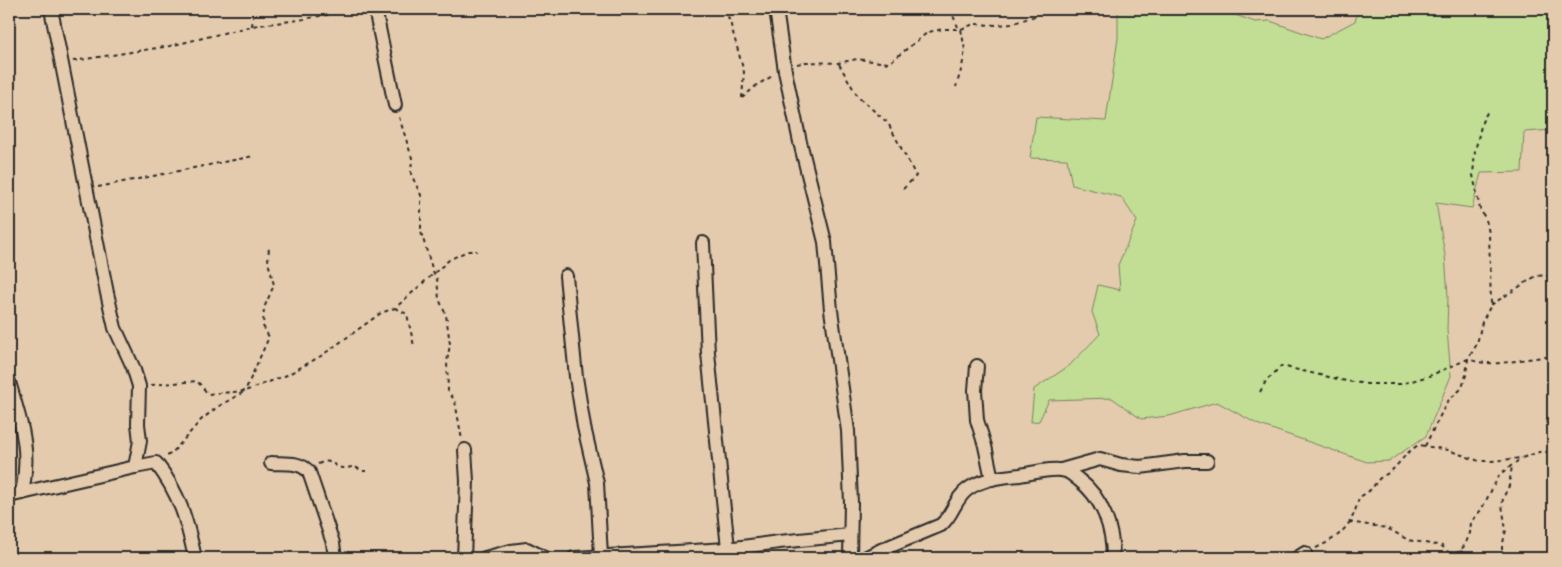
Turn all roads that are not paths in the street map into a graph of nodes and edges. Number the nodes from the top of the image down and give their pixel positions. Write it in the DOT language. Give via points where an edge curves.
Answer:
graph roads {
  1 [pos="51,9"];
  2 [pos="375,9"];
  3 [pos="776,9"];
  4 [pos="396,105"];
  5 [pos="703,242"];
  6 [pos="566,276"];
  7 [pos="976,366"];
  8 [pos="9,382"];
  9 [pos="140,441"];
  10 [pos="465,450"];
  11 [pos="1207,461"];
  12 [pos="156,463"];
  13 [pos="271,463"];
  14 [pos="135,467"];
  15 [pos="1061,470"];
  16 [pos="992,479"];
  17 [pos="15,495"];
  18 [pos="850,535"];
  19 [pos="728,554"];
  20 [pos="601,556"];
  21 [pos="464,557"];
  22 [pos="195,558"];
  23 [pos="335,558"];
  24 [pos="485,558"];
  25 [pos="545,558"];
  26 [pos="574,558"];
  27 [pos="850,558"];
  28 [pos="865,558"];
  29 [pos="1113,558"];
  1 -- 9 [label="street" via="115,328 139,386"];
  2 -- 4 [label="street"];
  3 -- 18 [label="street" via="805,168 826,242 831,310 848,431"];
  5 -- 19 [label="street" via="708,344"];
  6 -- 20 [label="street" via="576,377 597,483"];
  7 -- 16 [label="street" via="977,420"];
  8 -- 17 [label="street" via="22,429 26,469"];
  9 -- 12 [label="street"];
  9 -- 14 [label="street"];
  10 -- 21 [label="street"];
  11 -- 15 [label="street" via="1140,467 1100,459"];
  12 -- 14 [label="street"];
  12 -- 22 [label="street" via="174,488"];
  13 -- 23 [label="street" via="306,467 333,543"];
  14 -- 17 [label="street"];
  15 -- 16 [label="street"];
  15 -- 29 [label="street" via="1084,484 1105,514"];
  16 -- 28 [label="street" via="967,490 941,525"];
  18 -- 19 [label="street" via="779,542"];
  18 -- 27 [label="street"];
  19 -- 20 [label="street"];
  20 -- 26 [label="street"];
  24 -- 25 [label="street" via="527,549"];
}
